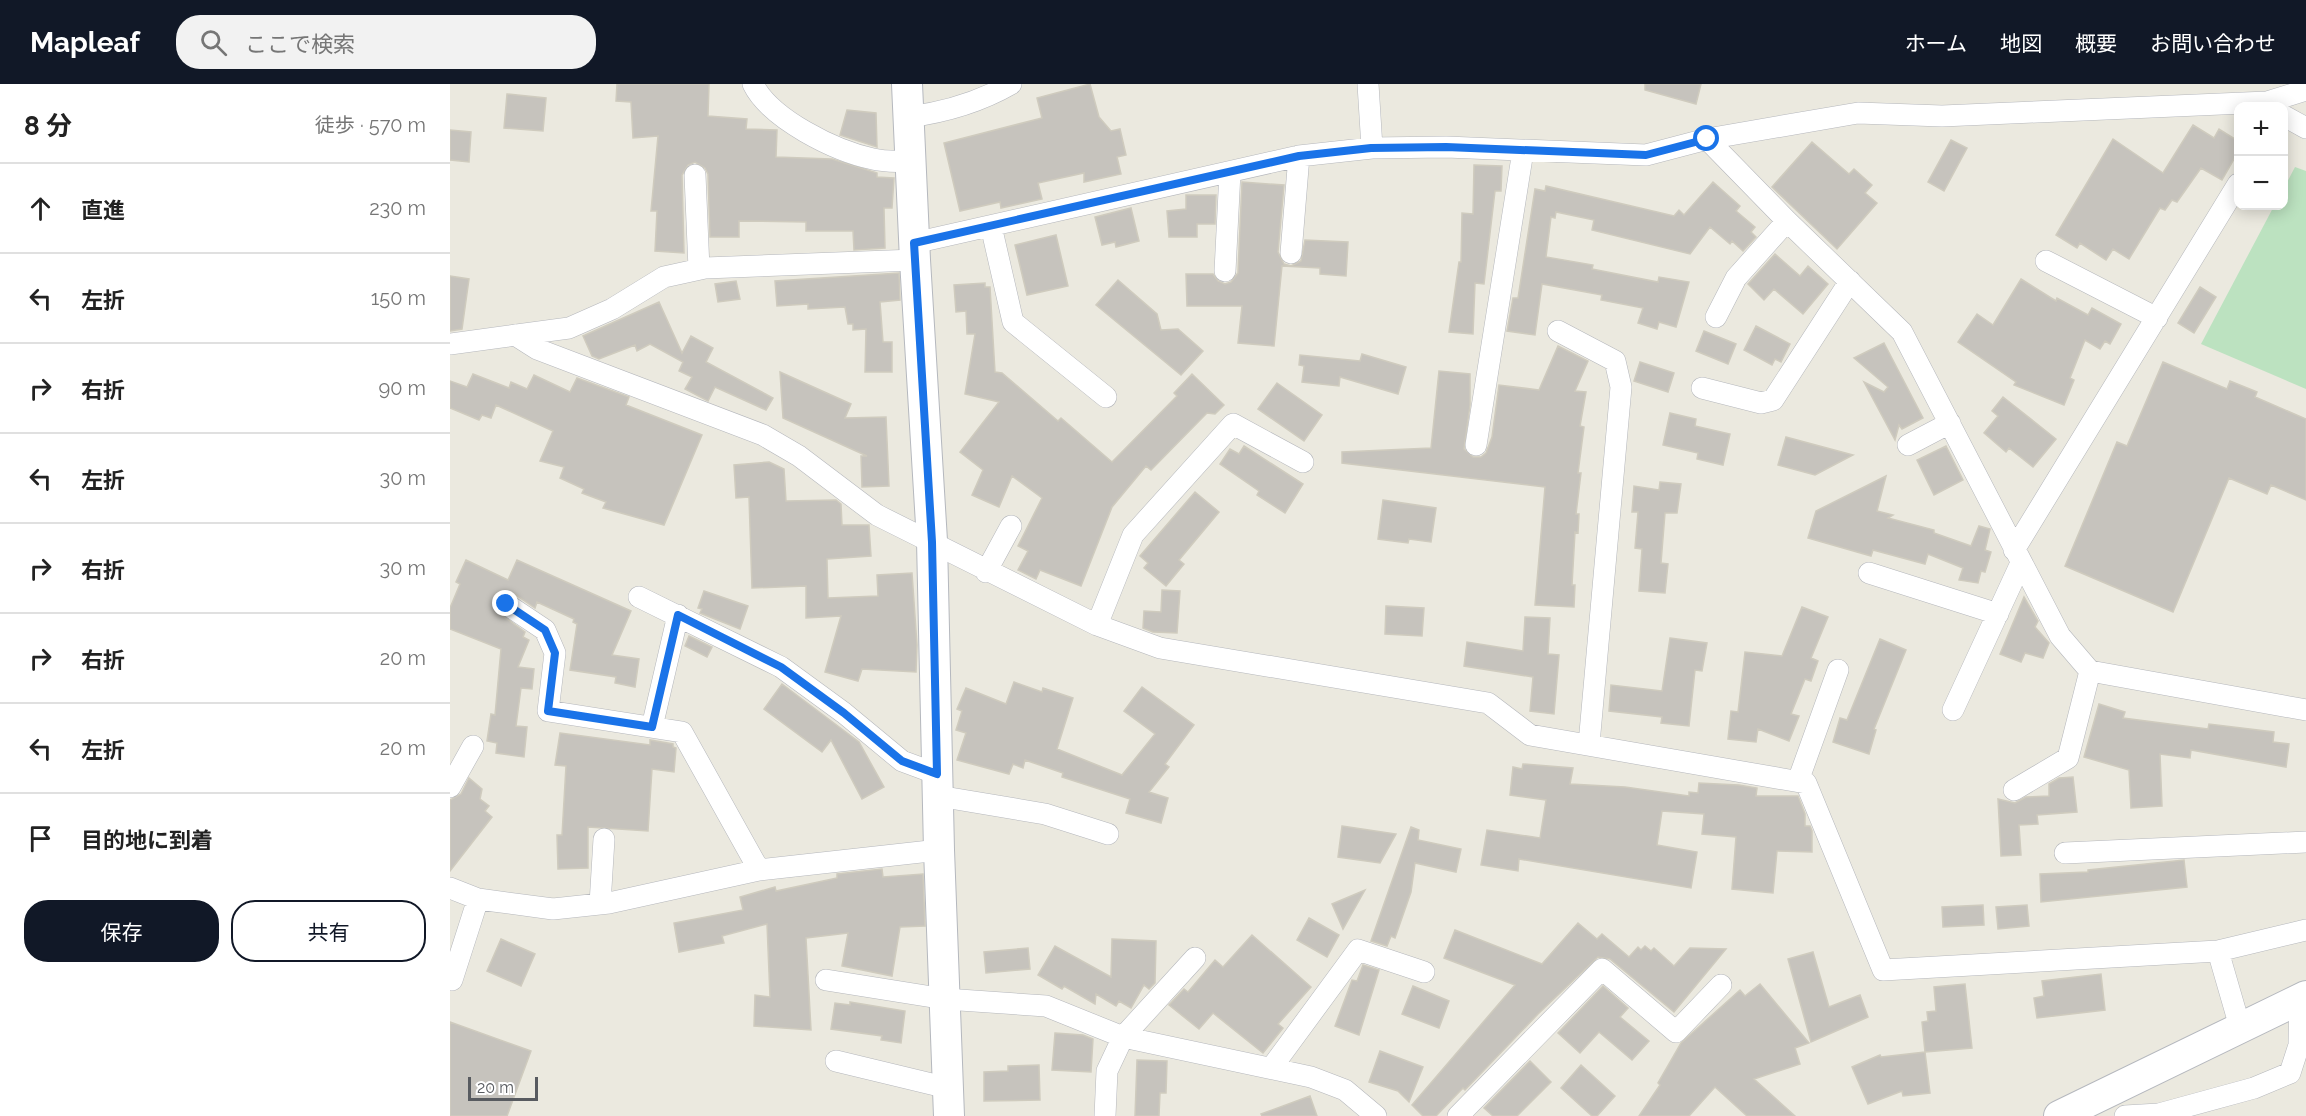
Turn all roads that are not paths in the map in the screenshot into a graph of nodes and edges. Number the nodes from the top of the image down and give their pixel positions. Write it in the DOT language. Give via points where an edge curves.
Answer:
graph roads {
  1 [pos="753,84"];
  2 [pos="907,84"];
  3 [pos="1011,84"];
  4 [pos="1368,84"];
  5 [pos="2250,84"];
  6 [pos="2306,90"];
  7 [pos="2268,102"];
  8 [pos="2275,102"];
  9 [pos="2234,105"];
  10 [pos="909,117"];
  11 [pos="2288,119"];
  12 [pos="2306,128"];
  13 [pos="1707,139"];
  14 [pos="1371,148"];
  15 [pos="1523,151"];
  16 [pos="1299,156"];
  17 [pos="910,162"];
  18 [pos="1230,172"];
  19 [pos="695,175"];
  20 [pos="2234,191"];
  21 [pos="1787,222"];
  22 [pos="991,226"];
  23 [pos="914,252"];
  24 [pos="1291,253"];
  25 [pos="2046,261"];
  26 [pos="699,269"];
  27 [pos="1225,271"];
  28 [pos="1850,281"];
  29 [pos="1716,318"];
  30 [pos="2157,318"];
  31 [pos="1558,331"];
  32 [pos="515,335"];
  33 [pos="450,344"];
  34 [pos="1702,388"];
  35 [pos="1106,397"];
  36 [pos="1950,423"];
  37 [pos="1476,445"];
  38 [pos="1908,445"];
  39 [pos="1303,462"];
  40 [pos="1011,526"];
  41 [pos="932,542"];
  42 [pos="2018,557"];
  43 [pos="986,572"];
  44 [pos="1869,573"];
  45 [pos="639,597"];
  46 [pos="506,604"];
  47 [pos="1998,614"];
  48 [pos="678,615"];
  49 [pos="1097,625"];
  50 [pos="1838,670"];
  51 [pos="2090,671"];
  52 [pos="1953,710"];
  53 [pos="2306,711"];
  54 [pos="652,727"];
  55 [pos="1589,744"];
  56 [pos="473,747"];
  57 [pos="1798,781"];
  58 [pos="938,785"];
  59 [pos="450,786"];
  60 [pos="2014,790"];
  61 [pos="1108,834"];
  62 [pos="604,839"];
  63 [pos="2306,842"];
  64 [pos="939,850"];
  65 [pos="2065,853"];
  66 [pos="759,870"];
  67 [pos="450,888"];
  68 [pos="478,899"];
  69 [pos="600,903"];
  70 [pos="2306,930"];
  71 [pos="2218,951"];
  72 [pos="1195,958"];
  73 [pos="1424,972"];
  74 [pos="452,980"];
  75 [pos="826,980"];
  76 [pos="1721,985"];
  77 [pos="2303,997"];
  78 [pos="945,999"];
  79 [pos="2240,1028"];
  80 [pos="1123,1037"];
  81 [pos="836,1061"];
  82 [pos="1272,1067"];
  83 [pos="2298,1075"];
  84 [pos="948,1102"];
  85 [pos="2158,1115"];
  86 [pos="1105,1116"];
  87 [pos="1376,1116"];
  88 [pos="1458,1116"];
  89 [pos="2059,1116"];
  90 [pos="2125,1116"];
  1 -- 17 [label="street" via="760,99 825,141 875,160"];
  2 -- 10 [label="street"];
  3 -- 10 [label="street" via="989,97 947,112"];
  4 -- 14 [label="street"];
  5 -- 7 [label="street"];
  6 -- 8 [label="street"];
  9 -- 13 [label="street" via="1942,116 1858,113"];
  10 -- 17 [label="street"];
  11 -- 12 [label="street"];
  13 -- 15 [label="street" via="1646,155"];
  13 -- 21 [label="street"];
  14 -- 15 [label="street"];
  14 -- 16 [label="street"];
  15 -- 37 [label="street"];
  16 -- 18 [label="street"];
  16 -- 24 [label="street"];
  17 -- 23 [label="street"];
  18 -- 22 [label="street"];
  18 -- 27 [label="street"];
  19 -- 26 [label="street"];
  20 -- 30 [label="street"];
  21 -- 28 [label="street"];
  21 -- 29 [label="street" via="1736,278"];
  22 -- 23 [label="street"];
  22 -- 35 [label="street" via="1013,322"];
  23 -- 26 [label="street"];
  23 -- 41 [label="street"];
  25 -- 30 [label="street"];
  26 -- 32 [label="street" via="663,277 612,309 569,328"];
  28 -- 34 [label="street" via="1773,400 1761,403"];
  28 -- 36 [label="street" via="1902,332"];
  30 -- 42 [label="street"];
  31 -- 55 [label="street" via="1615,361 1621,387"];
  32 -- 33 [label="street"];
  32 -- 41 [label="street" via="537,350 763,435 877,515"];
  36 -- 38 [label="street"];
  36 -- 42 [label="street"];
  39 -- 49 [label="street" via="1233,424 1133,535"];
  40 -- 43 [label="street"];
  41 -- 43 [label="street"];
  41 -- 58 [label="street"];
  42 -- 47 [label="street"];
  42 -- 51 [label="street" via="2060,636"];
  43 -- 49 [label="street"];
  44 -- 47 [label="street"];
  45 -- 48 [label="street"];
  46 -- 54 [label="street" via="545,630 552,645 555,653 548,711"];
  47 -- 52 [label="street"];
  48 -- 54 [label="street"];
  48 -- 58 [label="street" via="781,667"];
  49 -- 55 [label="street" via="1160,648 1488,703 1530,735"];
  50 -- 57 [label="street"];
  51 -- 53 [label="street"];
  51 -- 60 [label="street" via="2068,759"];
  54 -- 66 [label="street" via="682,732"];
  55 -- 57 [label="street"];
  56 -- 59 [label="street"];
  57 -- 71 [label="street" via="1806,783 1883,970"];
  58 -- 61 [label="street"];
  58 -- 64 [label="street"];
  62 -- 69 [label="street"];
  63 -- 65 [label="street"];
  64 -- 66 [label="street"];
  64 -- 78 [label="street"];
  66 -- 69 [label="street"];
  67 -- 68 [label="street"];
  68 -- 69 [label="street" via="553,909"];
  68 -- 74 [label="street"];
  70 -- 71 [label="street"];
  71 -- 79 [label="street"];
  72 -- 80 [label="street"];
  73 -- 82 [label="street" via="1358,950"];
  75 -- 78 [label="street"];
  76 -- 88 [label="street" via="1676,1032 1602,969"];
  77 -- 79 [label="street"];
  77 -- 83 [label="street"];
  78 -- 80 [label="street" via="1046,1006"];
  78 -- 84 [label="street"];
  79 -- 89 [label="street"];
  80 -- 82 [label="street"];
  80 -- 86 [label="street" via="1107,1071"];
  81 -- 84 [label="street"];
  82 -- 87 [label="street" via="1345,1090"];
  83 -- 85 [label="street"];
  85 -- 90 [label="street"];
}
